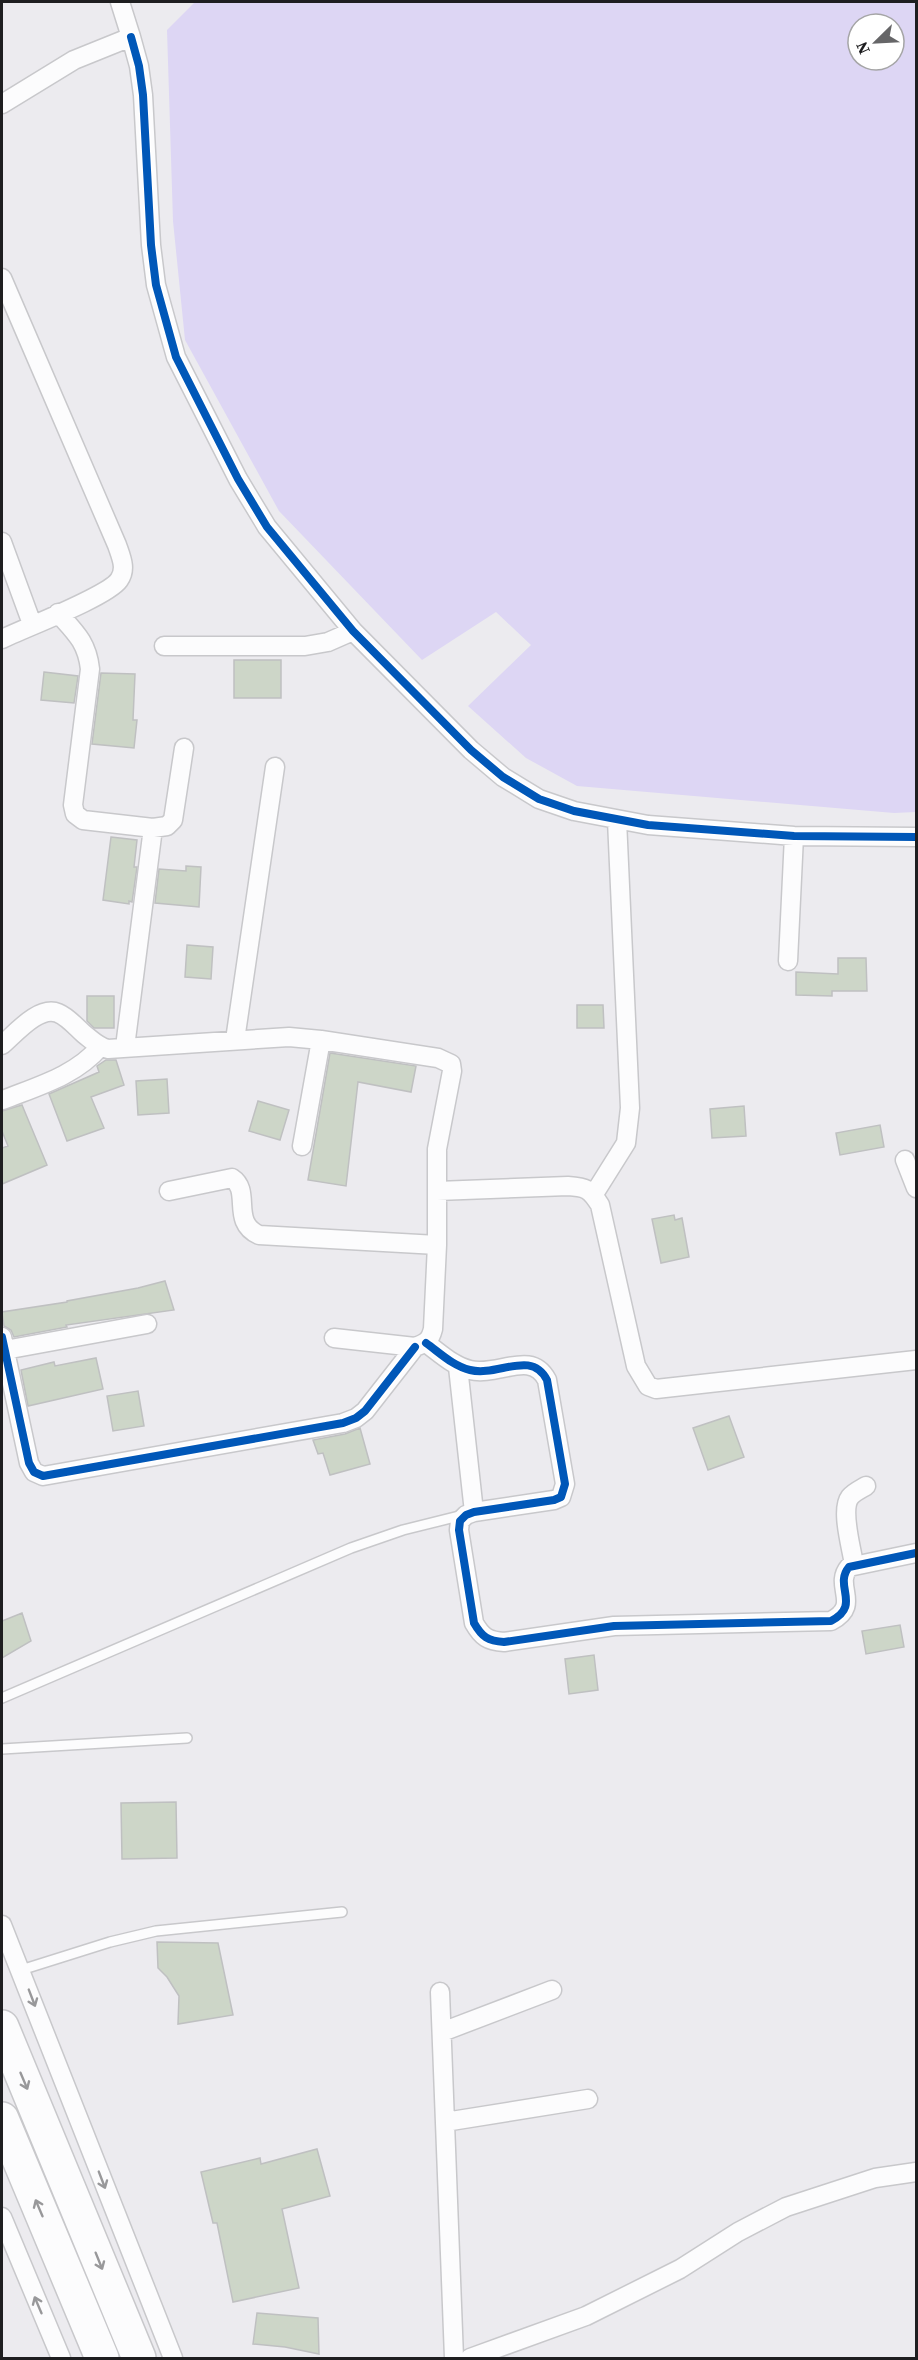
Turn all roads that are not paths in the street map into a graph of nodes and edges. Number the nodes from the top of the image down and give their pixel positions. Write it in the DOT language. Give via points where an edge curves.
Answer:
graph roads {
  1 [pos="120,2"];
  2 [pos="130,37"];
  3 [pos="2,104"];
  4 [pos="2,278"];
  5 [pos="2,542"];
  6 [pos="58,613"];
  7 [pos="32,624"];
  8 [pos="353,631"];
  9 [pos="2,639"];
  10 [pos="164,646"];
  11 [pos="184,748"];
  12 [pos="275,766"];
  13 [pos="616,819"];
  14 [pos="153,828"];
  15 [pos="794,836"];
  16 [pos="916,837"];
  17 [pos="788,962"];
  18 [pos="235,1040"];
  19 [pos="321,1040"];
  20 [pos="2,1045"];
  21 [pos="100,1047"];
  22 [pos="125,1047"];
  23 [pos="3,1100"];
  24 [pos="302,1146"];
  25 [pos="904,1161"];
  26 [pos="916,1188"];
  27 [pos="169,1191"];
  28 [pos="437,1191"];
  29 [pos="594,1194"];
  30 [pos="437,1245"];
  31 [pos="147,1324"];
  32 [pos="334,1338"];
  33 [pos="4,1344"];
  34 [pos="420,1345"];
  35 [pos="916,1360"];
  36 [pos="458,1366"];
  37 [pos="866,1486"];
  38 [pos="470,1514"];
  39 [pos="916,1553"];
  40 [pos="854,1565"];
  41 [pos="2,1698"];
  42 [pos="187,1738"];
  43 [pos="2,1749"];
  44 [pos="342,1912"];
  45 [pos="2,1924"];
  46 [pos="21,1970"];
  47 [pos="552,1990"];
  48 [pos="440,1992"];
  49 [pos="2,2027"];
  50 [pos="442,2032"];
  51 [pos="588,2099"];
  52 [pos="2,2119"];
  53 [pos="446,2122"];
  54 [pos="916,2172"];
  55 [pos="2,2217"];
  56 [pos="61,2358"];
  57 [pos="102,2358"];
  58 [pos="139,2358"];
  59 [pos="172,2358"];
  60 [pos="454,2358"];
  61 [pos="470,2358"];
  1 -- 2 [label="street"];
  2 -- 3 [label="street" via="74,60"];
  2 -- 8 [label="street" via="143,95 156,285 176,357 267,527"];
  4 -- 6 [label="street" via="124,567 119,581 100,595"];
  5 -- 7 [label="street"];
  6 -- 7 [label="street"];
  6 -- 14 [label="street" via="89,654 75,814 83,820"];
  7 -- 9 [label="street"];
  8 -- 10 [label="street" via="328,642 305,646"];
  8 -- 13 [label="street" via="471,750 504,777 538,799"];
  11 -- 14 [label="street" via="173,820 167,826"];
  12 -- 18 [label="street"];
  13 -- 15 [label="street"];
  13 -- 29 [label="street" via="630,1108 626,1143"];
  14 -- 22 [label="street"];
  15 -- 16 [label="street"];
  15 -- 17 [label="street"];
  18 -- 19 [label="street"];
  18 -- 22 [label="street"];
  19 -- 24 [label="street"];
  19 -- 28 [label="street" via="438,1058 451,1064 437,1149"];
  20 -- 21 [label="street" via="34,1018 54,1012"];
  21 -- 22 [label="street"];
  21 -- 23 [label="street" via="73,1071"];
  25 -- 26 [label="street"];
  27 -- 30 [label="street" via="232,1178 238,1181 245,1225 258,1235"];
  28 -- 29 [label="street" via="584,1186"];
  28 -- 30 [label="street"];
  29 -- 35 [label="street" via="600,1205 636,1366 648,1386 656,1389"];
  30 -- 34 [label="street" via="433,1329 430,1338"];
  31 -- 33 [label="street"];
  32 -- 34 [label="street"];
  33 -- 34 [label="street" via="29,1463 34,1472 43,1476 343,1423 365,1411"];
  34 -- 36 [label="street"];
  36 -- 38 [label="street"];
  36 -- 38 [label="street" via="489,1371 526,1364 542,1370 565,1484 561,1497 554,1500"];
  37 -- 40 [label="street" via="847,1502"];
  38 -- 40 [label="street" via="460,1521 459,1530 474,1623 489,1641 614,1626 831,1621 845,1610 844,1573"];
  38 -- 41 [label="lane" via="403,1530 351,1548"];
  39 -- 40 [label="street"];
  42 -- 43 [label="lane"];
  44 -- 46 [label="lane" via="156,1931"];
  45 -- 46 [label="street"];
  46 -- 59 [label="street, one-way"];
  47 -- 50 [label="street"];
  48 -- 50 [label="street"];
  49 -- 58 [label="highway, one-way"];
  50 -- 53 [label="street"];
  51 -- 53 [label="street"];
  57 -- 52 [label="highway, one-way"];
  53 -- 60 [label="street"];
  54 -- 61 [label="street" via="875,2178 786,2207 680,2269 586,2316"];
  56 -- 55 [label="street, one-way"];
}
